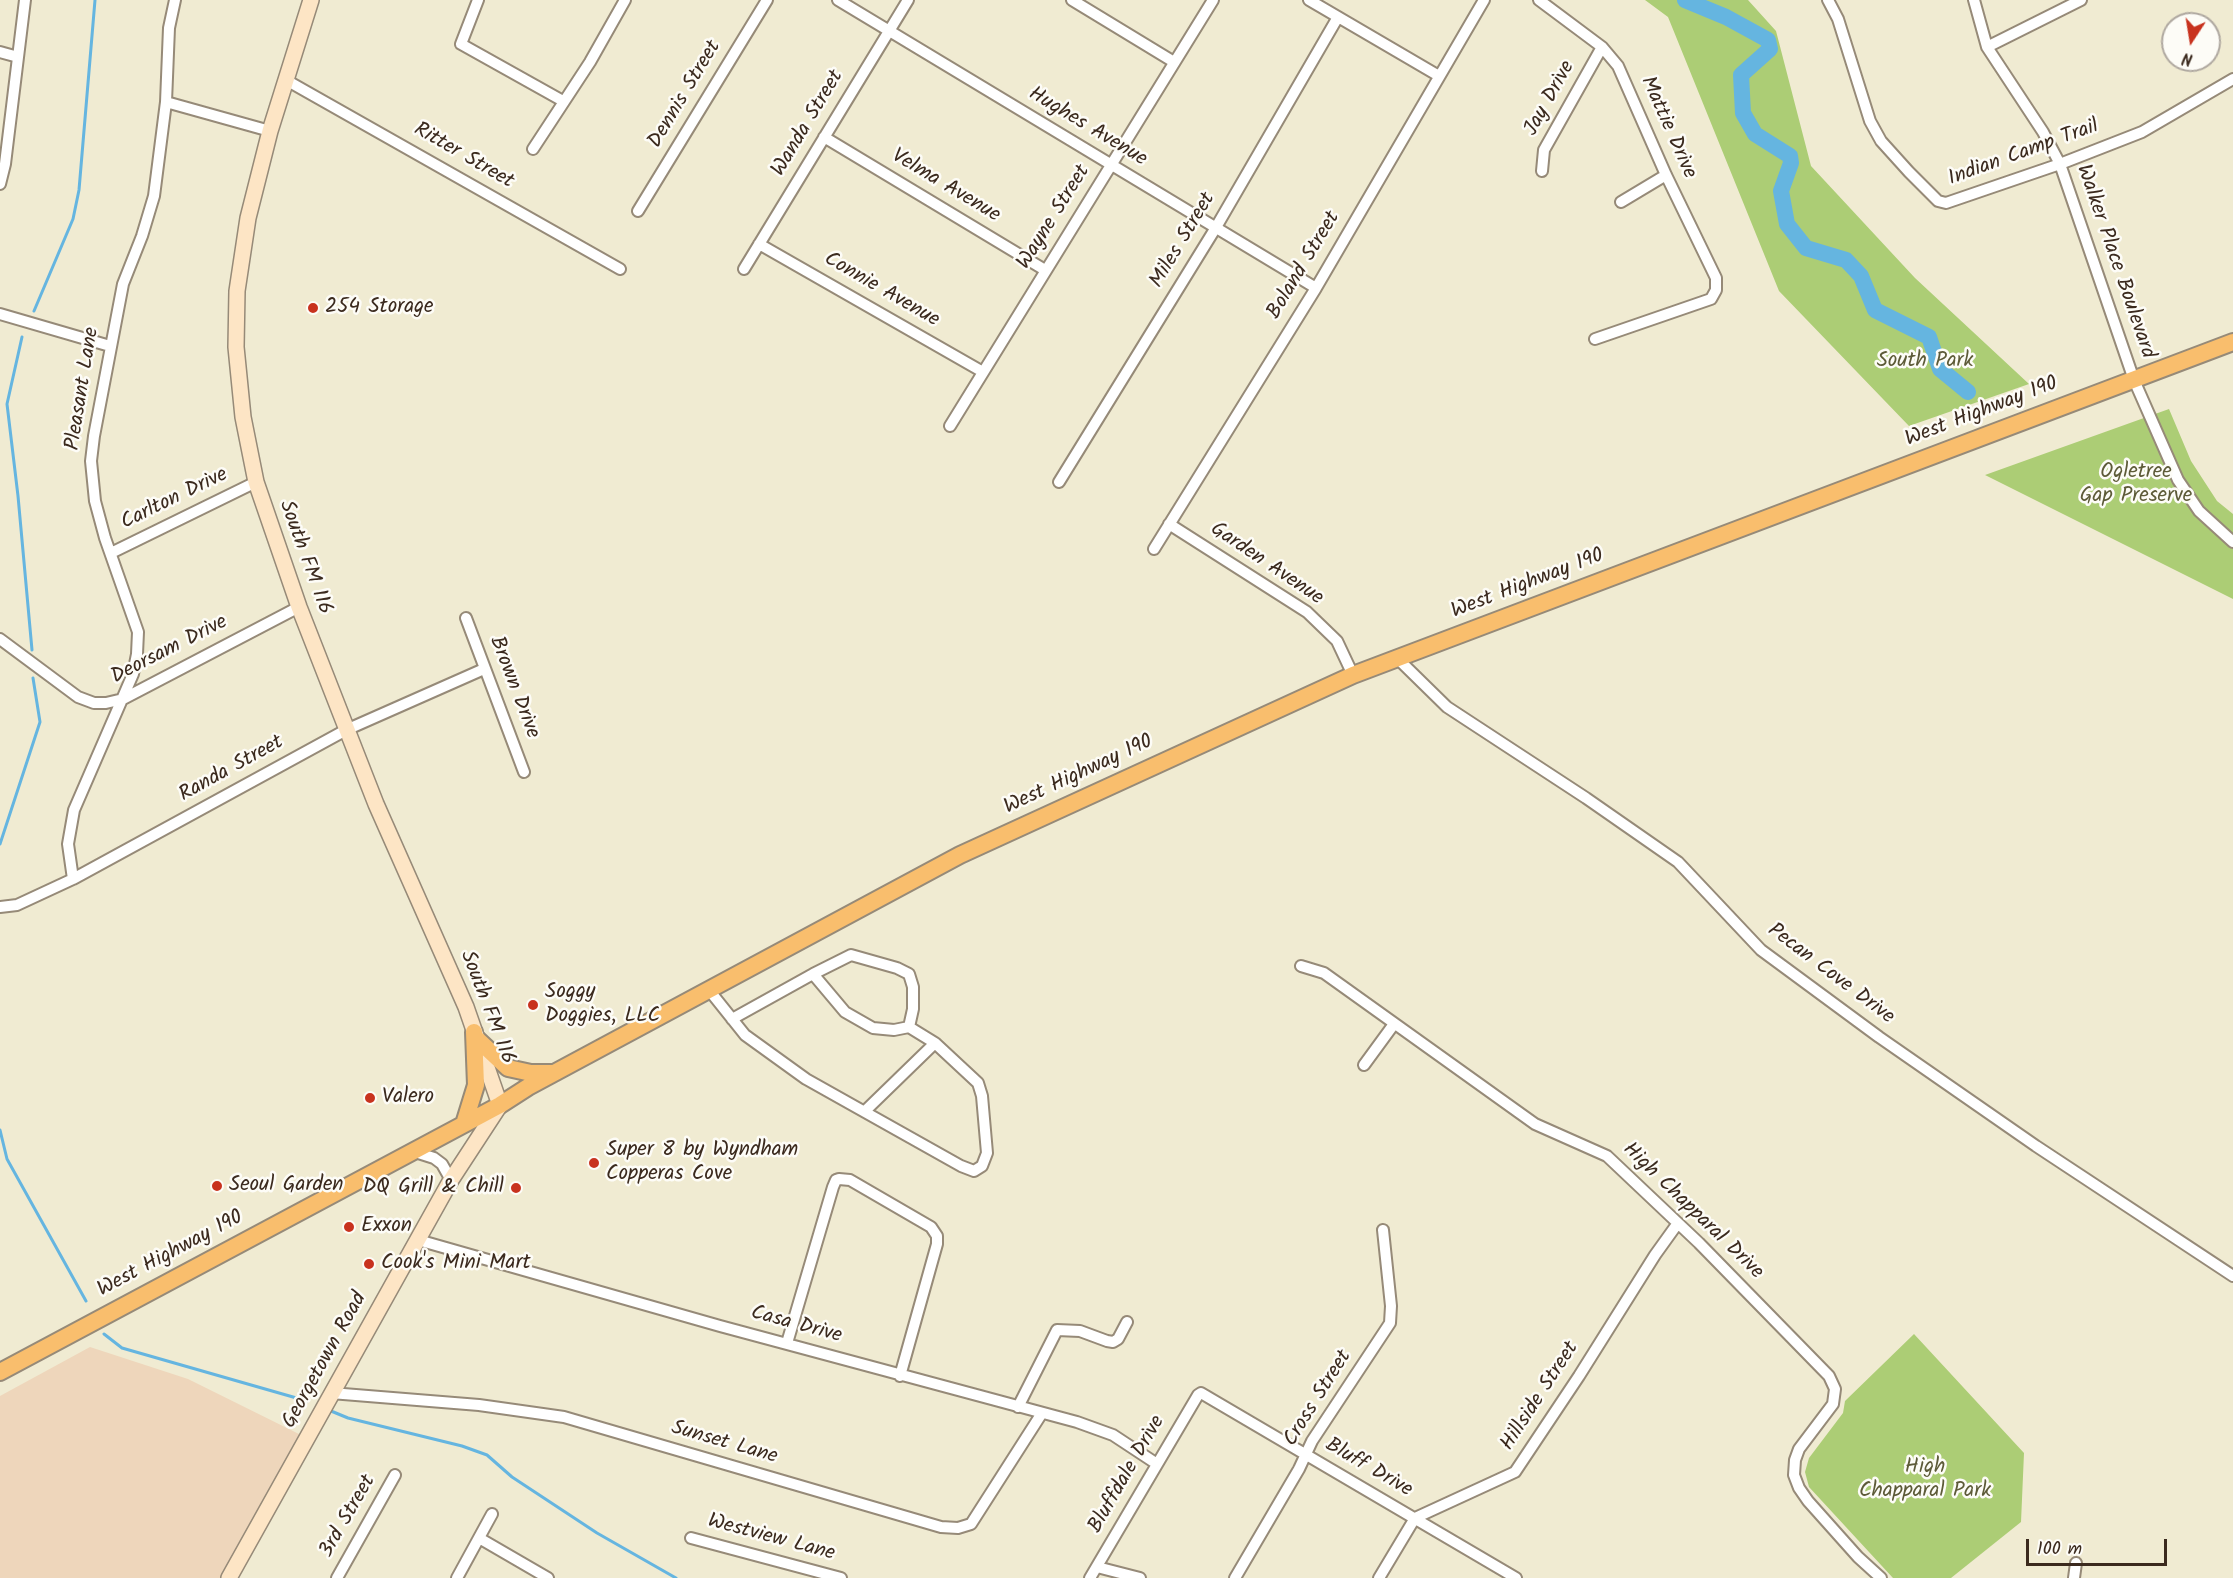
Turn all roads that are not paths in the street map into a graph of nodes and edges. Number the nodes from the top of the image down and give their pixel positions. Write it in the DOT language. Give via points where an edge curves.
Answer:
graph roads {
  1 [pos="26,0"];
  2 [pos="175,0"];
  3 [pos="311,0"];
  4 [pos="478,0"];
  5 [pos="625,0"];
  6 [pos="767,0"];
  7 [pos="838,0"];
  8 [pos="908,0"];
  9 [pos="1072,0"];
  10 [pos="1213,0"];
  11 [pos="1309,0"];
  12 [pos="1484,0"];
  13 [pos="1539,0"];
  14 [pos="1828,0"];
  15 [pos="1974,0"];
  16 [pos="2081,0"];
  17 [pos="1338,17"];
  18 [pos="889,31"];
  19 [pos="1602,47"];
  20 [pos="1987,47"];
  21 [pos="0,52"];
  22 [pos="18,57"];
  23 [pos="1173,62"];
  24 [pos="1439,76"];
  25 [pos="2233,78"];
  26 [pos="285,80"];
  27 [pos="563,101"];
  28 [pos="166,102"];
  29 [pos="270,131"];
  30 [pos="824,137"];
  31 [pos="533,149"];
  32 [pos="2060,164"];
  33 [pos="1110,165"];
  34 [pos="1542,171"];
  35 [pos="1666,175"];
  36 [pos="0,181"];
  37 [pos="1621,201"];
  38 [pos="638,211"];
  39 [pos="1215,229"];
  40 [pos="759,244"];
  41 [pos="620,269"];
  42 [pos="744,269"];
  43 [pos="1045,270"];
  44 [pos="1316,288"];
  45 [pos="0,314"];
  46 [pos="1595,339"];
  47 [pos="2233,342"];
  48 [pos="110,346"];
  49 [pos="983,372"];
  50 [pos="2134,380"];
  51 [pos="950,426"];
  52 [pos="255,482"];
  53 [pos="1059,482"];
  54 [pos="1169,524"];
  55 [pos="2233,542"];
  56 [pos="1154,549"];
  57 [pos="111,553"];
  58 [pos="299,607"];
  59 [pos="466,618"];
  60 [pos="0,639"];
  61 [pos="1397,658"];
  62 [pos="484,669"];
  63 [pos="1353,675"];
  64 [pos="123,699"];
  65 [pos="346,730"];
  66 [pos="524,772"];
  67 [pos="73,879"];
  68 [pos="0,907"];
  69 [pos="1301,966"];
  70 [pos="813,974"];
  71 [pos="709,990"];
  72 [pos="732,1019"];
  73 [pos="1394,1024"];
  74 [pos="909,1027"];
  75 [pos="476,1035"];
  76 [pos="935,1043"];
  77 [pos="1364,1065"];
  78 [pos="554,1073"];
  79 [pos="500,1105"];
  80 [pos="865,1111"];
  81 [pos="464,1124"];
  82 [pos="412,1151"];
  83 [pos="451,1180"];
  84 [pos="1678,1223"];
  85 [pos="1383,1230"];
  86 [pos="418,1240"];
  87 [pos="2233,1276"];
  88 [pos="1127,1322"];
  89 [pos="787,1343"];
  90 [pos="0,1372"];
  91 [pos="900,1376"];
  92 [pos="331,1393"];
  93 [pos="1202,1393"];
  94 [pos="1018,1407"];
  95 [pos="1042,1413"];
  96 [pos="1306,1454"];
  97 [pos="1157,1464"];
  98 [pos="395,1475"];
  99 [pos="492,1514"];
  100 [pos="1415,1518"];
  101 [pos="479,1538"];
  102 [pos="691,1538"];
  103 [pos="2076,1563"];
  104 [pos="1097,1566"];
  105 [pos="230,1578"];
  106 [pos="337,1578"];
  107 [pos="457,1578"];
  108 [pos="548,1578"];
  109 [pos="842,1578"];
  110 [pos="1090,1578"];
  111 [pos="1140,1578"];
  112 [pos="1235,1578"];
  113 [pos="1379,1578"];
  114 [pos="1516,1578"];
  115 [pos="1881,1578"];
  116 [pos="2074,1578"];
  1 -- 22 [label="street"];
  2 -- 28 [label="street, Pleasant Lane" via="167,47"];
  3 -- 26 [label="main road, South FM 116"];
  4 -- 27 [label="street" via="461,44"];
  5 -- 27 [label="street"];
  6 -- 38 [label="street, Dennis Street"];
  7 -- 18 [label="street, Hughes Avenue"];
  8 -- 18 [label="street, Wanda Street"];
  9 -- 23 [label="street"];
  10 -- 23 [label="street, Wayne Street"];
  11 -- 17 [label="street"];
  12 -- 24 [label="street, Boland Street"];
  13 -- 19 [label="street, Mattie Drive"];
  14 -- 32 [label="street, Indian Camp Trail" via="1838,19 1870,121 1881,141 1938,201 1946,203"];
  15 -- 20 [label="street, Walker Place Boulevard"];
  16 -- 20 [label="street"];
  17 -- 24 [label="street"];
  17 -- 39 [label="street, Miles Street"];
  18 -- 30 [label="street, Wanda Street"];
  18 -- 33 [label="street, Hughes Avenue"];
  19 -- 34 [label="street, Jay Drive" via="1544,150"];
  19 -- 35 [label="street, Mattie Drive" via="1618,66"];
  20 -- 32 [label="street, Walker Place Boulevard"];
  21 -- 22 [label="street"];
  22 -- 36 [label="street"];
  23 -- 33 [label="street, Wayne Street"];
  24 -- 44 [label="street, Boland Street"];
  25 -- 32 [label="street, Indian Camp Trail" via="2142,132"];
  26 -- 29 [label="main road, South FM 116"];
  26 -- 41 [label="street, Ritter Street"];
  27 -- 31 [label="street"];
  28 -- 29 [label="street"];
  28 -- 48 [label="street, Pleasant Lane" via="154,196 123,284"];
  29 -- 52 [label="main road, South FM 116" via="248,218 237,291 236,347"];
  30 -- 40 [label="street, Wanda Street"];
  30 -- 43 [label="street, Velma Avenue"];
  32 -- 50 [label="street, Walker Place Boulevard"];
  33 -- 39 [label="street, Hughes Avenue"];
  33 -- 43 [label="street, Wayne Street"];
  35 -- 37 [label="street"];
  35 -- 46 [label="street, Mattie Drive" via="1716,278 1716,290 1710,298"];
  39 -- 44 [label="street, Hughes Avenue"];
  39 -- 53 [label="street, Miles Street"];
  40 -- 42 [label="street, Wanda Street"];
  40 -- 49 [label="street, Connie Avenue"];
  43 -- 49 [label="street, Wayne Street"];
  44 -- 54 [label="street, Boland Street"];
  45 -- 48 [label="street"];
  47 -- 50 [label="main road, West Highway 190"];
  48 -- 57 [label="street, Pleasant Lane" via="92,461 94,501"];
  49 -- 51 [label="street, Wayne Street"];
  50 -- 55 [label="street, Walker Place Boulevard" via="2178,480 2199,511"];
  50 -- 61 [label="main road, West Highway 190"];
  52 -- 57 [label="street, Carlton Drive"];
  52 -- 58 [label="main road, South FM 116"];
  54 -- 56 [label="street, Boland Street"];
  54 -- 63 [label="street, Garden Avenue" via="1307,612 1337,641"];
  57 -- 64 [label="street, Pleasant Lane" via="138,632 134,674"];
  58 -- 64 [label="street, Deorsam Drive"];
  58 -- 65 [label="main road, South FM 116"];
  59 -- 62 [label="street, Brown Drive"];
  60 -- 64 [label="street, Deorsam Drive" via="78,697 106,704"];
  61 -- 63 [label="main road, West Highway 190"];
  61 -- 87 [label="street, Pecan Cove Drive" via="1447,707 1678,862 1761,950 2036,1146"];
  62 -- 65 [label="street, Randa Street"];
  62 -- 66 [label="street, Brown Drive"];
  63 -- 71 [label="main road, West Highway 190" via="960,855"];
  64 -- 67 [label="street, Pleasant Lane" via="74,810 68,844"];
  65 -- 67 [label="street, Randa Street"];
  65 -- 75 [label="main road, South FM 116"];
  67 -- 68 [label="street, Randa Street" via="16,905"];
  69 -- 73 [label="street, High Chapparal Drive" via="1324,974"];
  70 -- 72 [label="street"];
  70 -- 74 [label="street" via="845,1012 873,1028"];
  70 -- 74 [label="street" via="852,955 897,968 909,975 913,987"];
  71 -- 72 [label="street"];
  71 -- 78 [label="main road, West Highway 190"];
  72 -- 80 [label="street" via="745,1035 807,1079"];
  73 -- 77 [label="street"];
  73 -- 84 [label="street, High Chapparal Drive" via="1535,1124 1607,1156"];
  74 -- 76 [label="street"];
  75 -- 78 [label="main road" via="508,1068"];
  75 -- 79 [label="main road, South FM 116"];
  75 -- 81 [label="main road" via="477,1085"];
  76 -- 80 [label="street"];
  76 -- 80 [label="street" via="978,1083 987,1153 982,1166 975,1171 961,1166"];
  78 -- 79 [label="main road, West Highway 190"];
  79 -- 81 [label="main road, West Highway 190"];
  79 -- 83 [label="main road, Georgetown Road"];
  81 -- 82 [label="main road, West Highway 190"];
  82 -- 83 [label="street" via="434,1158"];
  82 -- 90 [label="main road, West Highway 190"];
  83 -- 86 [label="main road, Georgetown Road"];
  84 -- 100 [label="street, Hillside Street" via="1515,1472"];
  84 -- 115 [label="street, High Chapparal Drive" via="1829,1376 1835,1389 1833,1404 1799,1449 1794,1475 1808,1501"];
  85 -- 96 [label="street, Cross Street" via="1390,1323"];
  86 -- 89 [label="street, Casa Drive"];
  86 -- 92 [label="main road, Georgetown Road"];
  88 -- 94 [label="street" via="1113,1342 1080,1331 1057,1330"];
  89 -- 91 [label="street, Casa Drive"];
  89 -- 91 [label="street" via="833,1187 836,1180 850,1180 931,1227 937,1236"];
  91 -- 94 [label="street, Casa Drive"];
  92 -- 95 [label="street, Sunset Lane" via="479,1405 564,1418 941,1527 958,1528 971,1524"];
  92 -- 105 [label="main road, Georgetown Road"];
  93 -- 96 [label="street, Bluff Drive"];
  93 -- 97 [label="street, Bluffdale Drive"];
  94 -- 95 [label="street, Casa Drive"];
  95 -- 97 [label="street, Casa Drive" via="1113,1436"];
  96 -- 100 [label="street, Bluff Drive"];
  96 -- 112 [label="street, Cross Street"];
  97 -- 104 [label="street, Bluffdale Drive"];
  98 -- 106 [label="street, 3rd Street"];
  99 -- 101 [label="street"];
  100 -- 113 [label="street"];
  100 -- 114 [label="street, Bluff Drive"];
  101 -- 107 [label="street"];
  101 -- 108 [label="street"];
  102 -- 109 [label="street, Westview Lane"];
  103 -- 116 [label="street"];
  104 -- 110 [label="street, Bluffdale Drive"];
  104 -- 111 [label="street"];
}
